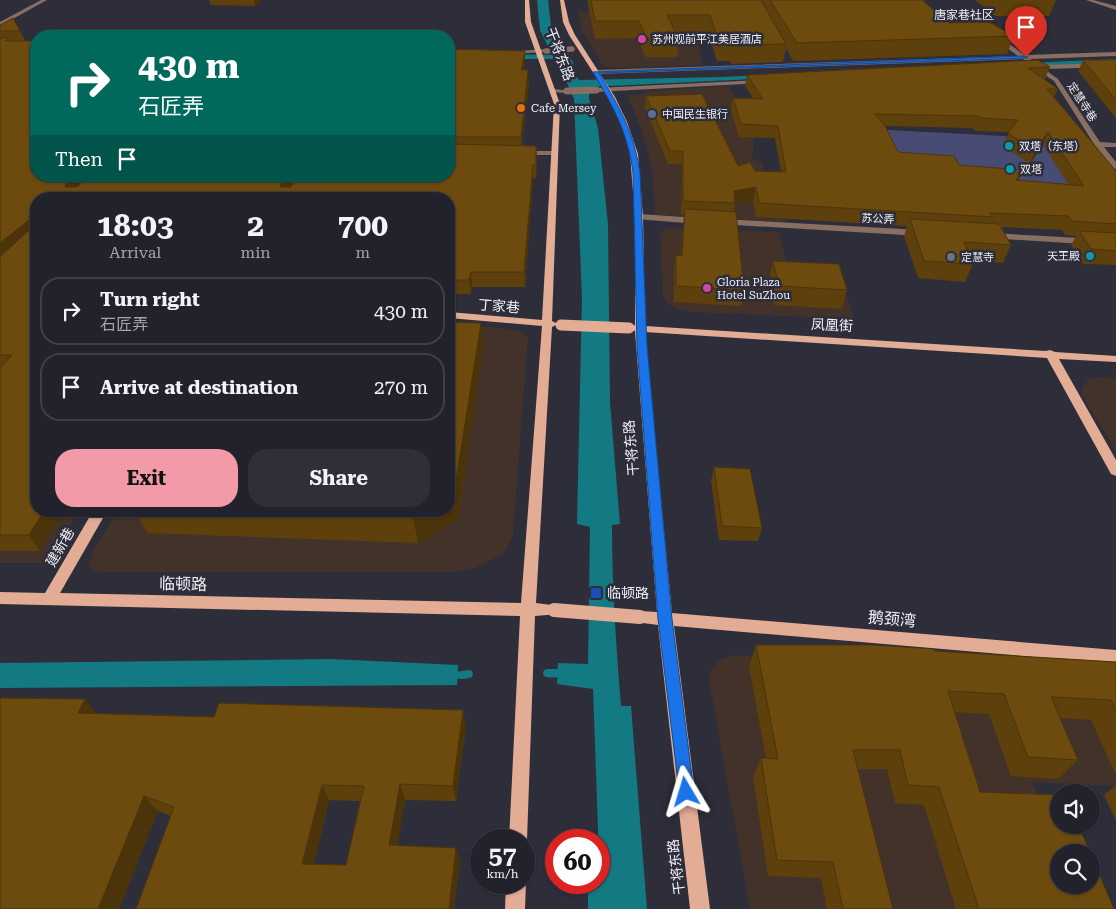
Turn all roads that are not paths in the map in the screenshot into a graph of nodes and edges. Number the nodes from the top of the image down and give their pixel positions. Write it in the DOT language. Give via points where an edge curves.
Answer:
graph roads {
  1 [pos="44,0"];
  2 [pos="527,0"];
  3 [pos="562,0"];
  4 [pos="1088,0"];
  5 [pos="1116,8"];
  6 [pos="975,22"];
  7 [pos="0,24"];
  8 [pos="580,48"];
  9 [pos="499,52"];
  10 [pos="541,54"];
  11 [pos="1116,54"];
  12 [pos="784,56"];
  13 [pos="1028,59"];
  14 [pos="788,64"];
  15 [pos="1116,65"];
  16 [pos="1038,66"];
  17 [pos="1021,68"];
  18 [pos="597,74"];
  19 [pos="769,81"];
  20 [pos="606,88"];
  21 [pos="554,91"];
  22 [pos="1098,144"];
  23 [pos="1116,145"];
  24 [pos="516,153"];
  25 [pos="554,153"];
  26 [pos="1116,168"];
  27 [pos="639,218"];
  28 [pos="934,233"];
  29 [pos="982,236"];
  30 [pos="1116,242"];
  31 [pos="455,316"];
  32 [pos="547,324"];
  33 [pos="635,328"];
  34 [pos="1052,357"];
  35 [pos="1116,358"];
  36 [pos="1116,367"];
  37 [pos="1116,471"];
  38 [pos="97,517"];
  39 [pos="0,598"];
  40 [pos="49,599"];
  41 [pos="529,609"];
  42 [pos="665,619"];
  43 [pos="1116,657"];
  44 [pos="518,829"];
  45 [pos="516,894"];
  46 [pos="515,909"];
  47 [pos="700,909"];
  1 -- 7 [label="street"];
  2 -- 10 [label="main road, 干将东路" via="528,22"];
  3 -- 8 [label="main road, 干将东路" via="566,22"];
  4 -- 5 [label="street"];
  6 -- 13 [label="street, 定慧寺巷"];
  8 -- 10 [label="street, bridge"];
  8 -- 18 [label="main road, 干将东路"];
  9 -- 10 [label="street"];
  10 -- 21 [label="main road, 干将东路"];
  11 -- 13 [label="street"];
  12 -- 14 [label="street"];
  13 -- 14 [label="street"];
  13 -- 16 [label="street, 定慧寺巷"];
  14 -- 18 [label="street"];
  15 -- 16 [label="street"];
  16 -- 17 [label="street"];
  16 -- 22 [label="street, 定慧寺巷" via="1056,80"];
  18 -- 20 [label="main road, 干将东路"];
  19 -- 20 [label="street"];
  20 -- 21 [label="street, bridge"];
  20 -- 27 [label="main road, 干将东路" via="624,122 634,154"];
  21 -- 25 [label="main road, 干将东路" via="557,104"];
  22 -- 23 [label="street"];
  22 -- 26 [label="street, 定慧寺巷"];
  24 -- 25 [label="street"];
  25 -- 32 [label="main road, 干将东路"];
  27 -- 28 [label="street, 苏公弄"];
  27 -- 33 [label="main road, 干将东路"];
  29 -- 30 [label="street"];
  31 -- 32 [label="main road, 丁家巷"];
  32 -- 33 [label="main road, 凤凰街, bridge"];
  32 -- 41 [label="main road, 干将东路"];
  33 -- 34 [label="main road, 凤凰街"];
  33 -- 42 [label="main road, 干将东路"];
  34 -- 35 [label="main road, 凤凰街"];
  34 -- 36 [label="main road, 凤凰街"];
  34 -- 37 [label="main road"];
  38 -- 40 [label="main road, 建新巷"];
  39 -- 40 [label="main road, 临顿路"];
  40 -- 41 [label="main road, 临顿路"];
  41 -- 42 [label="main road, 临顿路, bridge"];
  41 -- 44 [label="main road, 干将东路"];
  42 -- 43 [label="main road, 鹅颈湾"];
  42 -- 47 [label="main road, 干将东路"];
  45 -- 46 [label="main road"];
}
